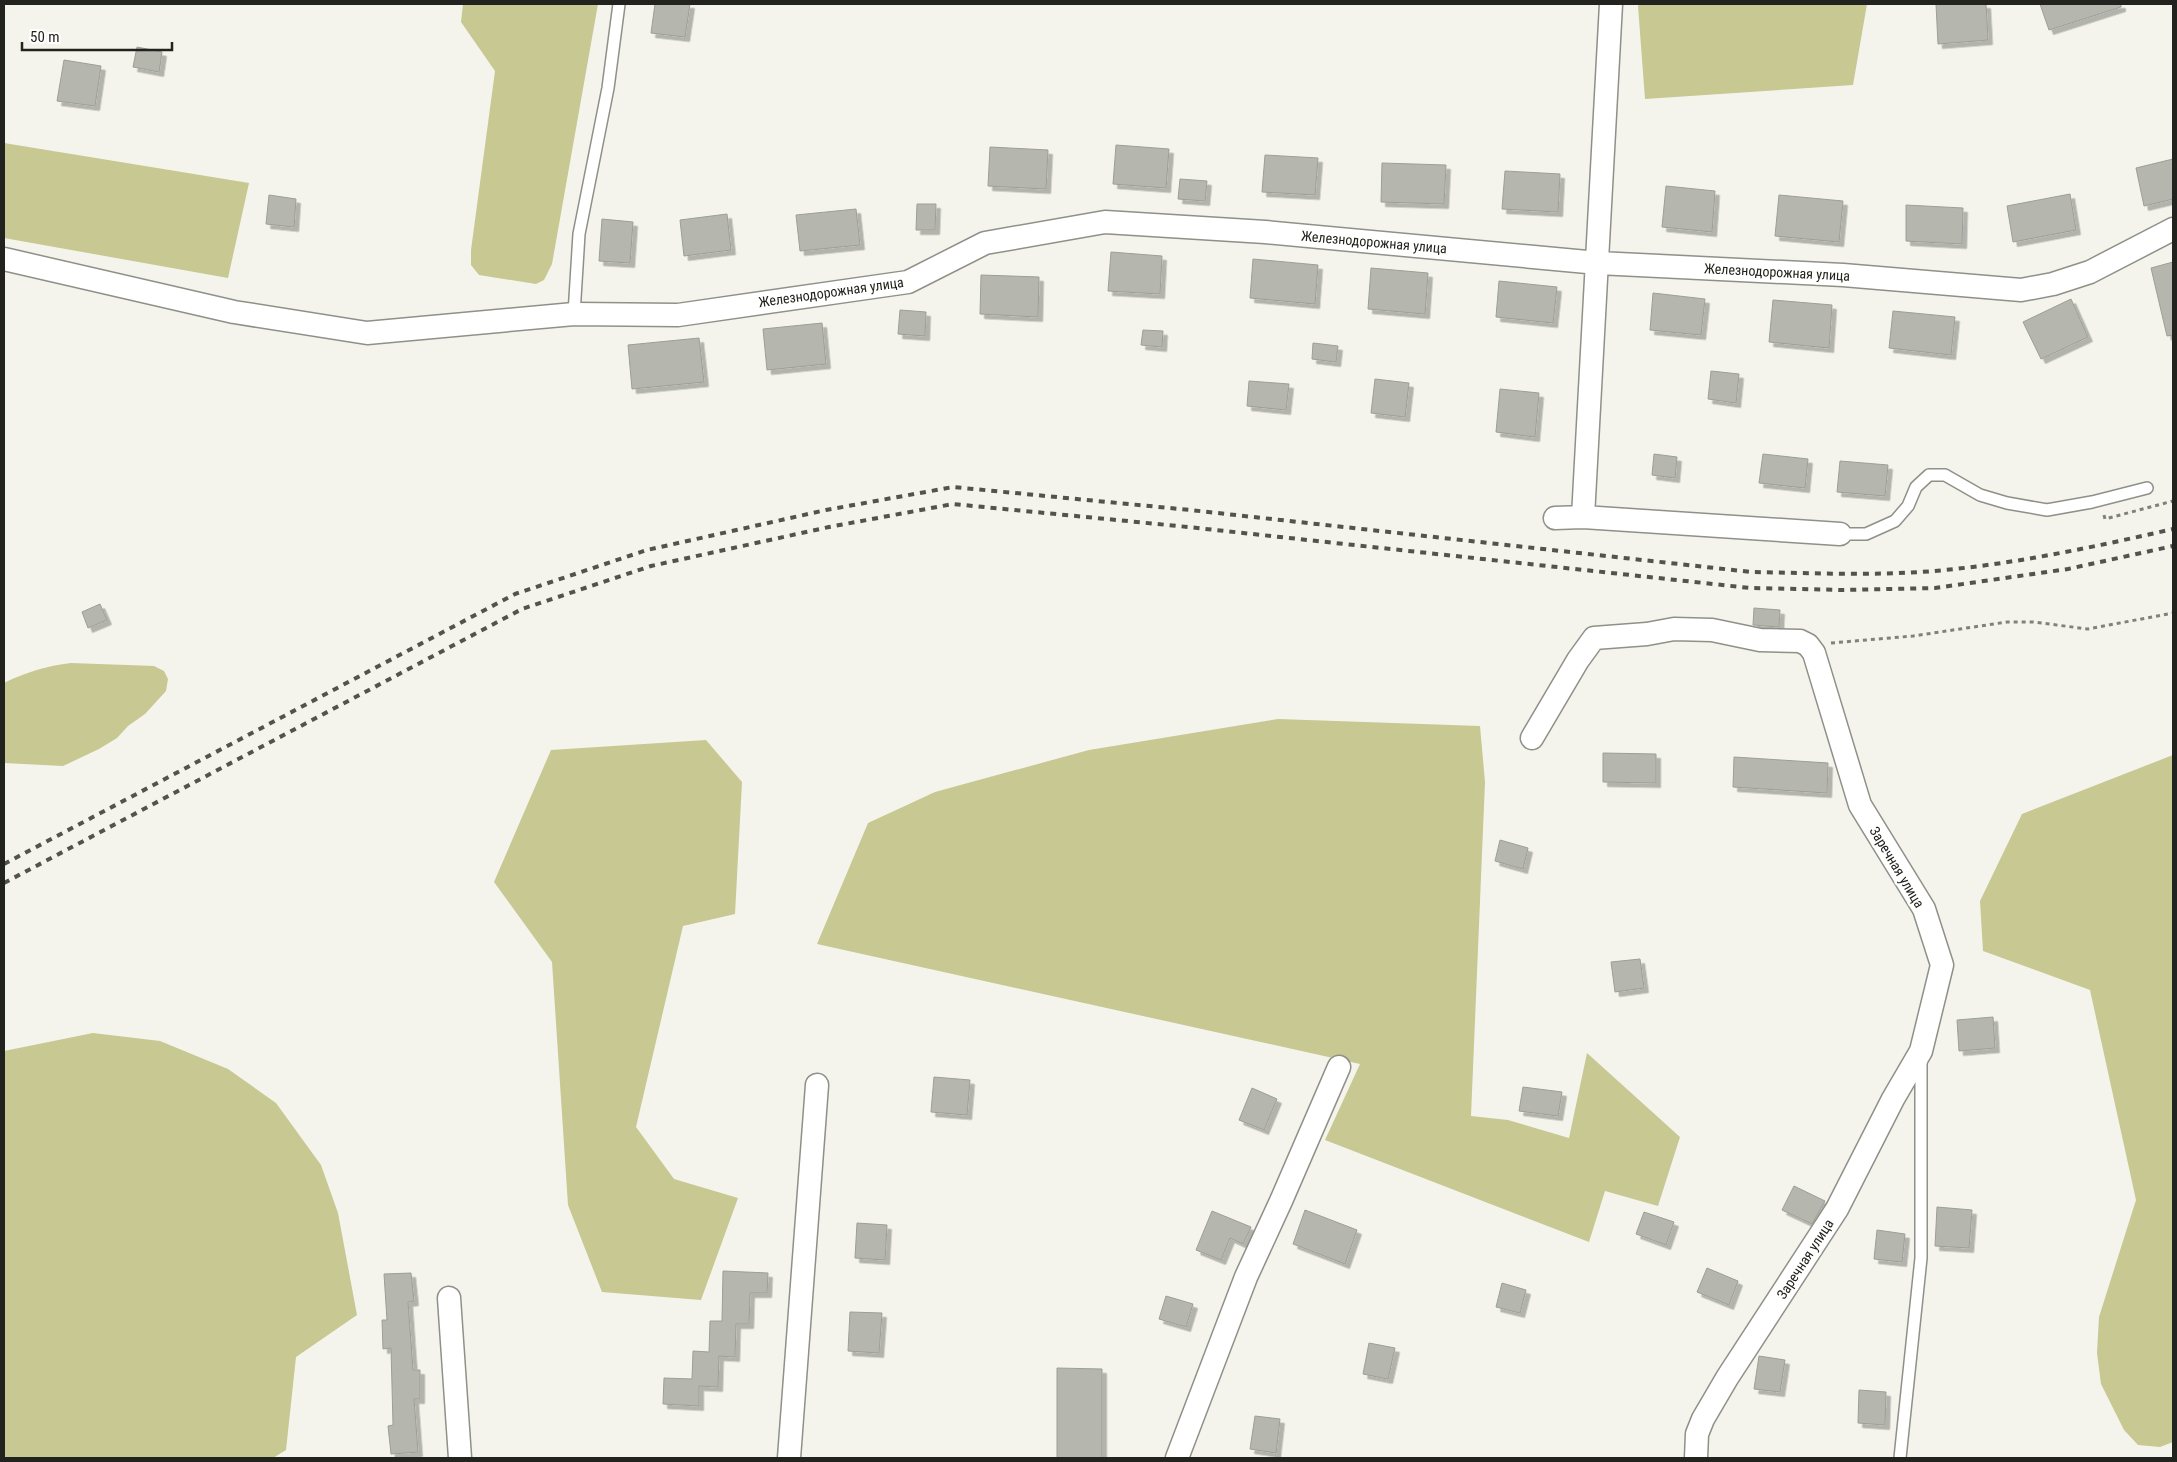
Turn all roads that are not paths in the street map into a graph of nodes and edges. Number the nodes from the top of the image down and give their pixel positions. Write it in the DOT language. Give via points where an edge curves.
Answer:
graph roads {
  1 [pos="619,4"];
  2 [pos="1611,4"];
  3 [pos="2173,229"];
  4 [pos="4,259"];
  5 [pos="1598,263"];
  6 [pos="574,314"];
  7 [pos="2147,488"];
  8 [pos="1583,516"];
  9 [pos="1555,518"];
  10 [pos="1840,534"];
  11 [pos="1532,738"];
  12 [pos="1922,1050"];
  13 [pos="1339,1067"];
  14 [pos="817,1085"];
  15 [pos="449,1298"];
  16 [pos="460,1458"];
  17 [pos="789,1458"];
  18 [pos="1177,1458"];
  19 [pos="1696,1458"];
  20 [pos="1900,1458"];
  1 -- 6 [label="lane" via="608,88 579,234"];
  2 -- 5 [label="street"];
  3 -- 5 [label="street, Железнодорожная улица" via="2090,272 2021,290 1843,275"];
  4 -- 6 [label="street, Железнодорожная улица" via="234,312 367,333"];
  5 -- 6 [label="street, Железнодорожная улица" via="1265,232 1105,222 985,243 908,282 678,315"];
  5 -- 8 [label="street"];
  7 -- 10 [label="lane" via="2047,510 1980,495 1945,475 1929,475 1916,487 1908,506 1895,521 1866,534"];
  8 -- 9 [label="street"];
  8 -- 10 [label="street"];
  11 -- 12 [label="street, Заречная улица" via="1594,638 1674,629 1808,645 1814,653 1860,805 1924,909 1942,965"];
  12 -- 19 [label="street, Заречная улица" via="1893,1099 1838,1209 1703,1418 1697,1434"];
  12 -- 20 [label="lane" via="1921,1258"];
  13 -- 18 [label="street" via="1246,1277"];
  14 -- 17 [label="street"];
  15 -- 16 [label="street"];
}
